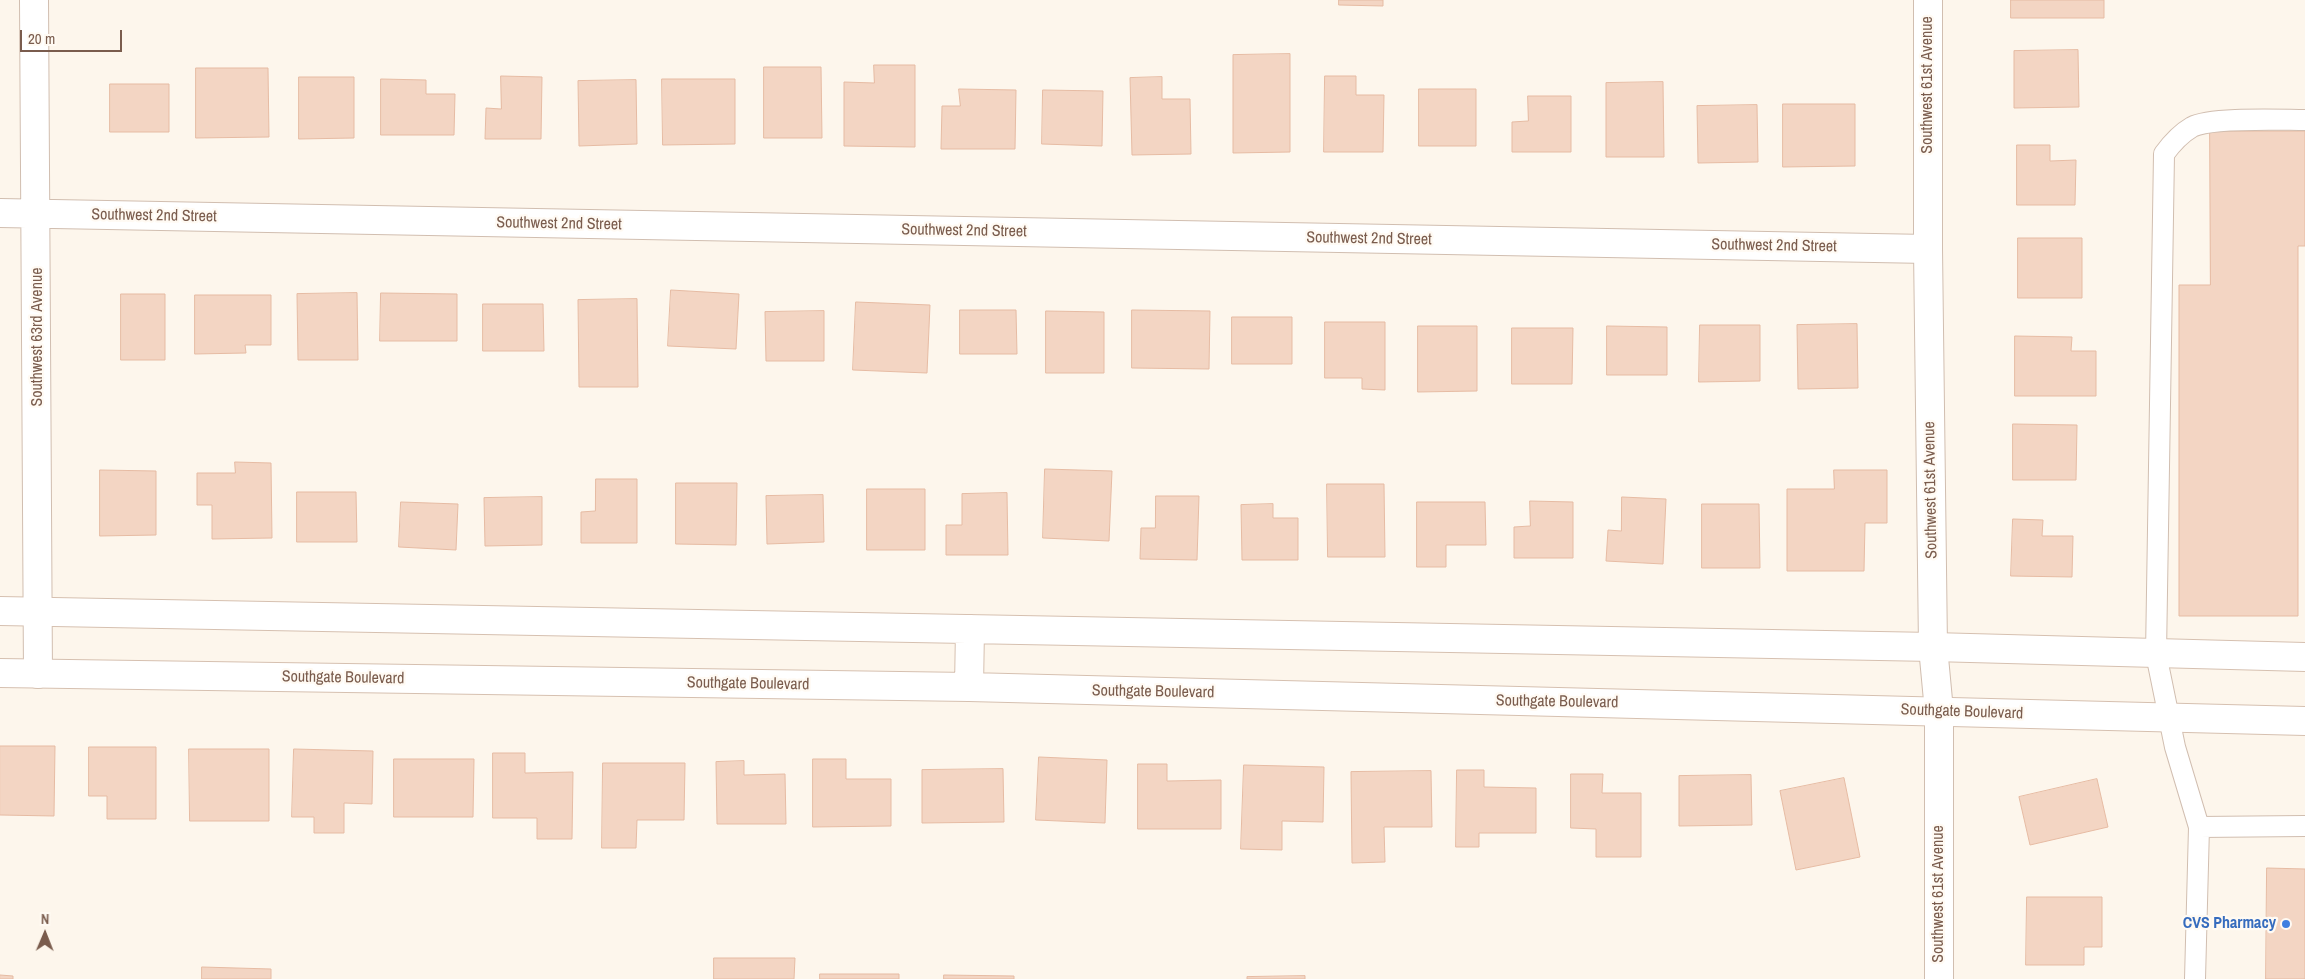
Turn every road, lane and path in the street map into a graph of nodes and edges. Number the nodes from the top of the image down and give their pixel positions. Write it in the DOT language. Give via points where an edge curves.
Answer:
graph roads {
  1 [pos="34,0"];
  2 [pos="1928,0"];
  3 [pos="2305,120"];
  4 [pos="0,213"];
  5 [pos="37,214"];
  6 [pos="1928,249"];
  7 [pos="0,611"];
  8 [pos="39,611"];
  9 [pos="970,629"];
  10 [pos="1933,647"];
  11 [pos="2156,654"];
  12 [pos="2305,657"];
  13 [pos="0,673"];
  14 [pos="38,674"];
  15 [pos="969,687"];
  16 [pos="1939,711"];
  17 [pos="2169,719"];
  18 [pos="2305,721"];
  19 [pos="2305,826"];
  20 [pos="2199,828"];
  21 [pos="1939,979"];
  22 [pos="2195,979"];
  1 -- 5 [label="main road, Southwest 63rd Avenue"];
  2 -- 6 [label="main road, Southwest 61st Avenue"];
  3 -- 11 [label="lane" via="2212,122 2193,126 2176,138 2164,154"];
  4 -- 5 [label="main road, Southwest 2nd Street"];
  5 -- 6 [label="main road, Southwest 2nd Street"];
  5 -- 8 [label="main road, Southwest 63rd Avenue"];
  6 -- 10 [label="main road, Southwest 61st Avenue"];
  7 -- 8 [label="main road"];
  8 -- 9 [label="main road"];
  8 -- 14 [label="main road, Southwest 63rd Avenue"];
  9 -- 10 [label="main road"];
  9 -- 15 [label="main road"];
  10 -- 11 [label="main road"];
  10 -- 16 [label="main road, Southwest 61st Avenue"];
  11 -- 12 [label="main road"];
  11 -- 17 [label="lane"];
  13 -- 14 [label="main road, Southgate Boulevard"];
  14 -- 15 [label="main road, Southgate Boulevard"];
  15 -- 16 [label="main road, Southgate Boulevard"];
  16 -- 17 [label="main road, Southgate Boulevard"];
  16 -- 21 [label="main road, Southwest 61st Avenue"];
  17 -- 18 [label="main road, Southgate Boulevard"];
  17 -- 20 [label="lane"];
  19 -- 20 [label="lane"];
  20 -- 22 [label="lane"];
}
